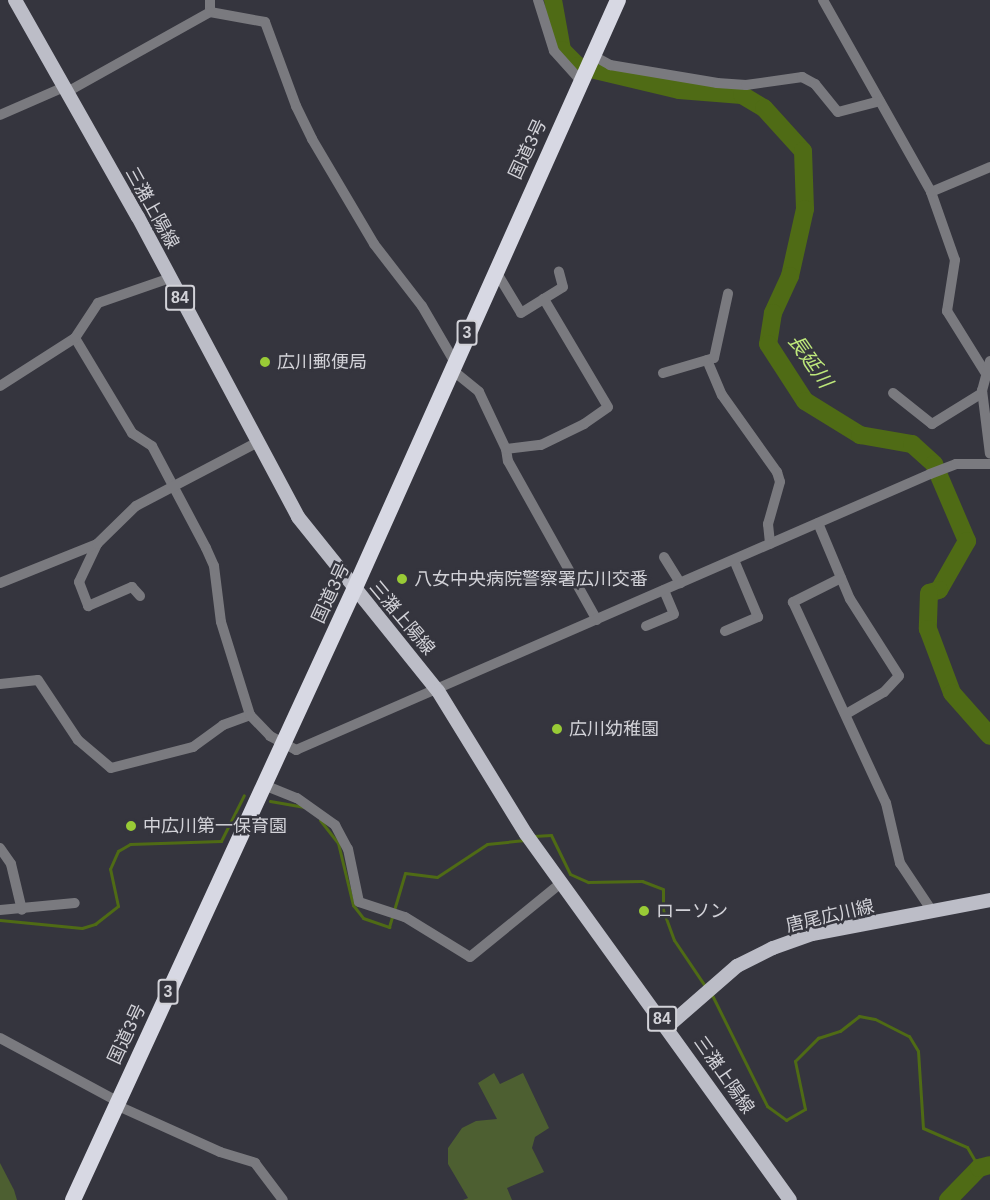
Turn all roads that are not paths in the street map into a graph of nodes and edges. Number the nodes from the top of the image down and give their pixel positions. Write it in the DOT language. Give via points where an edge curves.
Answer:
graph roads {
  1 [pos="15,0"];
  2 [pos="210,0"];
  3 [pos="538,0"];
  4 [pos="618,0"];
  5 [pos="823,0"];
  6 [pos="210,12"];
  7 [pos="591,56"];
  8 [pos="580,79"];
  9 [pos="65,90"];
  10 [pos="880,101"];
  11 [pos="0,115"];
  12 [pos="990,167"];
  13 [pos="931,192"];
  14 [pos="495,270"];
  15 [pos="559,272"];
  16 [pos="170,278"];
  17 [pos="728,294"];
  18 [pos="544,299"];
  19 [pos="75,338"];
  20 [pos="707,360"];
  21 [pos="990,361"];
  22 [pos="452,365"];
  23 [pos="986,372"];
  24 [pos="663,373"];
  25 [pos="0,386"];
  26 [pos="892,393"];
  27 [pos="982,393"];
  28 [pos="256,443"];
  29 [pos="506,449"];
  30 [pos="990,454"];
  31 [pos="990,464"];
  32 [pos="174,483"];
  33 [pos="818,523"];
  34 [pos="97,544"];
  35 [pos="770,544"];
  36 [pos="664,556"];
  37 [pos="734,560"];
  38 [pos="841,578"];
  39 [pos="0,583"];
  40 [pos="680,583"];
  41 [pos="354,590"];
  42 [pos="664,590"];
  43 [pos="140,596"];
  44 [pos="597,620"];
  45 [pos="646,626"];
  46 [pos="725,631"];
  47 [pos="0,684"];
  48 [pos="438,691"];
  49 [pos="846,714"];
  50 [pos="249,715"];
  51 [pos="283,744"];
  52 [pos="264,785"];
  53 [pos="0,848"];
  54 [pos="561,883"];
  55 [pos="990,900"];
  56 [pos="75,903"];
  57 [pos="0,910"];
  58 [pos="21,910"];
  59 [pos="932,911"];
  60 [pos="668,1027"];
  61 [pos="0,1038"];
  62 [pos="117,1103"];
  63 [pos="73,1200"];
  64 [pos="283,1200"];
  65 [pos="790,1200"];
  1 -- 9 [label="main road, 三潴上陽線 / 84"];
  2 -- 6 [label="street"];
  3 -- 8 [label="street" via="554,51"];
  4 -- 7 [label="highway, 国道3号 / 3"];
  5 -- 10 [label="street"];
  6 -- 9 [label="street"];
  6 -- 22 [label="street" via="265,22 312,140 374,244 422,306"];
  7 -- 8 [label="highway, 国道3号 / 3"];
  7 -- 10 [label="street" via="610,65 717,83 746,85 802,77 816,84 838,112"];
  8 -- 14 [label="highway, 国道3号 / 3"];
  9 -- 11 [label="street"];
  9 -- 16 [label="main road, 三潴上陽線 / 84"];
  10 -- 13 [label="street"];
  12 -- 13 [label="street"];
  13 -- 23 [label="street" via="955,260 947,311"];
  14 -- 18 [label="street" via="521,313"];
  14 -- 22 [label="highway, 国道3号 / 3"];
  15 -- 18 [label="street" via="563,287"];
  16 -- 19 [label="street" via="98,303"];
  16 -- 28 [label="main road, 三潴上陽線 / 84"];
  17 -- 20 [label="street" via="722,335 714,358"];
  18 -- 29 [label="street" via="608,407 542,445"];
  19 -- 25 [label="street"];
  19 -- 32 [label="street" via="132,433 152,446"];
  20 -- 24 [label="street"];
  20 -- 35 [label="street" via="722,395 777,472 780,482 768,524"];
  21 -- 23 [label="street"];
  22 -- 29 [label="street" via="478,392"];
  22 -- 41 [label="highway, 国道3号 / 3"];
  23 -- 27 [label="street"];
  26 -- 27 [label="street" via="932,424"];
  27 -- 30 [label="street"];
  28 -- 32 [label="street" via="202,473"];
  28 -- 41 [label="main road, 三潴上陽線 / 84" via="298,517"];
  29 -- 44 [label="street" via="508,462 543,518"];
  31 -- 33 [label="street" via="956,464"];
  32 -- 34 [label="street" via="136,506"];
  32 -- 50 [label="street" via="186,516 214,566 221,622"];
  33 -- 35 [label="street"];
  33 -- 38 [label="street"];
  34 -- 39 [label="street"];
  34 -- 43 [label="street" via="79,582 88,606 132,587"];
  35 -- 37 [label="street"];
  36 -- 40 [label="street"];
  37 -- 40 [label="street"];
  37 -- 46 [label="street" via="758,617"];
  38 -- 49 [label="street" via="793,602"];
  38 -- 49 [label="street" via="899,676 884,692"];
  40 -- 42 [label="street"];
  41 -- 48 [label="main road, 三潴上陽線 / 84" via="390,628"];
  41 -- 51 [label="highway, 国道3号 / 3"];
  42 -- 44 [label="street"];
  42 -- 45 [label="street" via="674,614"];
  44 -- 48 [label="street"];
  47 -- 50 [label="street" via="38,680 78,740 111,768 193,747 223,725"];
  48 -- 51 [label="street" via="296,750"];
  48 -- 54 [label="main road, 三潴上陽線 / 84" via="528,838"];
  49 -- 59 [label="street" via="886,803 900,863"];
  50 -- 51 [label="street"];
  51 -- 52 [label="highway, 国道3号 / 3"];
  52 -- 54 [label="street" via="297,798 335,825 348,849 360,902 392,914 470,957"];
  52 -- 62 [label="highway, 国道3号 / 3"];
  53 -- 58 [label="street" via="11,864"];
  54 -- 60 [label="main road, 三潴上陽線 / 84"];
  55 -- 59 [label="main road, 唐尾広川線"];
  56 -- 58 [label="street"];
  57 -- 58 [label="street"];
  59 -- 60 [label="main road, 唐尾広川線" via="812,934 773,948 737,966"];
  60 -- 65 [label="main road, 三潴上陽線 / 84"];
  61 -- 62 [label="street"];
  62 -- 63 [label="highway, 国道3号 / 3"];
  62 -- 64 [label="street" via="220,1152 255,1163"];
}
